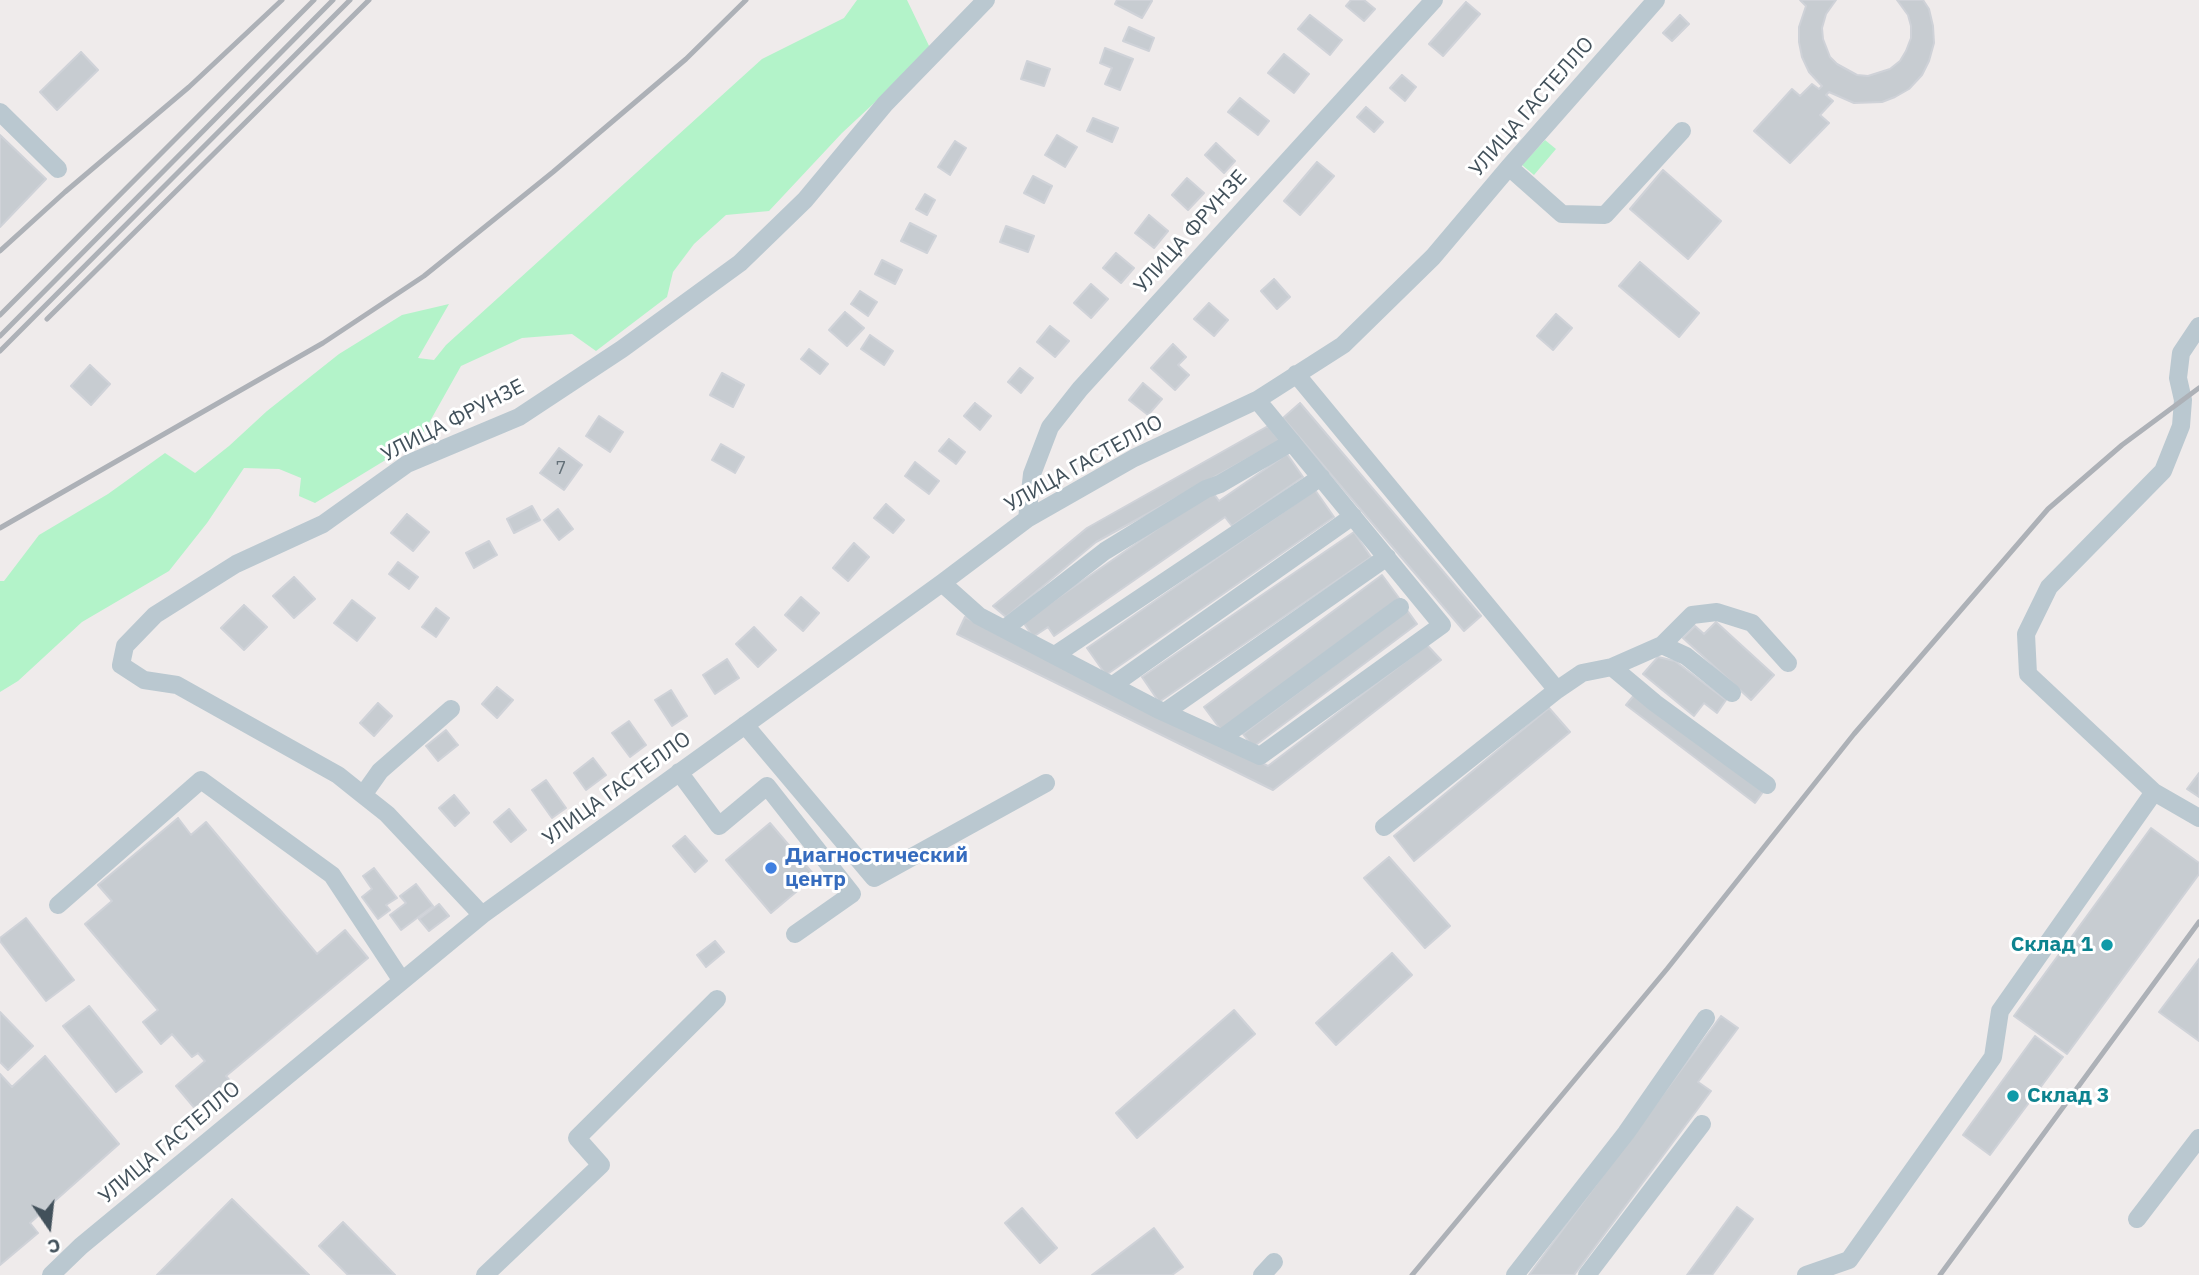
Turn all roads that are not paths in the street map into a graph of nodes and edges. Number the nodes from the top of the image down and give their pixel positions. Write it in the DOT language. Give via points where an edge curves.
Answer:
graph roads {
  1 [pos="986,0"];
  2 [pos="1434,0"];
  3 [pos="1656,0"];
  4 [pos="0,112"];
  5 [pos="1682,131"];
  6 [pos="1509,167"];
  7 [pos="58,169"];
  8 [pos="2199,326"];
  9 [pos="1296,373"];
  10 [pos="1257,400"];
  11 [pos="1292,442"];
  12 [pos="1321,477"];
  13 [pos="1353,516"];
  14 [pos="1027,519"];
  15 [pos="1387,557"];
  16 [pos="942,583"];
  17 [pos="1400,607"];
  18 [pos="1004,629"];
  19 [pos="1662,645"];
  20 [pos="1055,655"];
  21 [pos="1788,663"];
  22 [pos="1612,667"];
  23 [pos="1113,685"];
  24 [pos="1557,690"];
  25 [pos="1732,693"];
  26 [pos="451,709"];
  27 [pos="1165,712"];
  28 [pos="745,725"];
  29 [pos="1222,738"];
  30 [pos="679,772"];
  31 [pos="1046,783"];
  32 [pos="1767,785"];
  33 [pos="2154,792"];
  34 [pos="363,794"];
  35 [pos="2199,818"];
  36 [pos="1384,827"];
  37 [pos="874,878"];
  38 [pos="852,894"];
  39 [pos="58,905"];
  40 [pos="482,915"];
  41 [pos="795,934"];
  42 [pos="402,981"];
  43 [pos="717,999"];
  44 [pos="1706,1018"];
  45 [pos="1702,1124"];
  46 [pos="2199,1138"];
  47 [pos="2137,1219"];
  48 [pos="51,1275"];
  49 [pos="485,1275"];
  50 [pos="1516,1275"];
  51 [pos="1587,1275"];
  52 [pos="1806,1275"];
  1 -- 34 [label="street, УЛИЦА ФРУНЗЕ" via="884,104 805,200 740,263 519,417 407,464 323,524 236,564 155,615 125,646 121,665 145,680 177,685 338,775"];
  2 -- 14 [label="street, УЛИЦА ФРУНЗЕ" via="1050,427 1032,474"];
  3 -- 6 [label="street, УЛИЦА ГАСТЕЛЛО"];
  4 -- 7 [label="street"];
  5 -- 6 [label="street" via="1605,215 1562,214"];
  6 -- 9 [label="street, УЛИЦА ГАСТЕЛЛО" via="1433,257 1343,345"];
  8 -- 33 [label="street" via="2181,353 2181,426 2163,471 2049,587 2026,634 2028,674"];
  9 -- 10 [label="street, УЛИЦА ГАСТЕЛЛО"];
  9 -- 24 [label="street"];
  10 -- 11 [label="street"];
  10 -- 14 [label="street, УЛИЦА ГАСТЕЛЛО" via="1135,458"];
  11 -- 12 [label="street"];
  11 -- 18 [label="street" via="1105,551"];
  12 -- 13 [label="street"];
  12 -- 20 [label="street"];
  13 -- 15 [label="street"];
  13 -- 23 [label="street"];
  14 -- 16 [label="street, УЛИЦА ГАСТЕЛЛО"];
  15 -- 27 [label="street"];
  15 -- 29 [label="street" via="1442,625 1260,756"];
  16 -- 18 [label="street" via="979,616"];
  16 -- 28 [label="street, УЛИЦА ГАСТЕЛЛО"];
  17 -- 29 [label="street"];
  18 -- 20 [label="street"];
  19 -- 21 [label="street" via="1692,615 1717,612 1752,623"];
  19 -- 22 [label="street"];
  19 -- 25 [label="street" via="1686,656"];
  20 -- 23 [label="street"];
  22 -- 24 [label="street" via="1582,673"];
  22 -- 32 [label="street"];
  23 -- 27 [label="street"];
  24 -- 36 [label="street"];
  26 -- 34 [label="street" via="380,771"];
  27 -- 29 [label="street"];
  28 -- 30 [label="street, УЛИЦА ГАСТЕЛЛО"];
  28 -- 37 [label="street"];
  30 -- 38 [label="street" via="719,826 767,786"];
  30 -- 40 [label="street, УЛИЦА ГАСТЕЛЛО"];
  31 -- 37 [label="street"];
  33 -- 35 [label="street"];
  33 -- 52 [label="street" via="2000,1011 1993,1056 1849,1259"];
  34 -- 40 [label="street"];
  37 -- 38 [label="street" via="873,886"];
  38 -- 41 [label="street"];
  39 -- 42 [label="street" via="201,780 332,875"];
  40 -- 42 [label="street, УЛИЦА ГАСТЕЛЛО"];
  42 -- 48 [label="street, УЛИЦА ГАСТЕЛЛО"];
  43 -- 49 [label="street" via="577,1138 601,1165"];
  44 -- 50 [label="street"];
  45 -- 51 [label="street"];
  46 -- 47 [label="street"];
}
